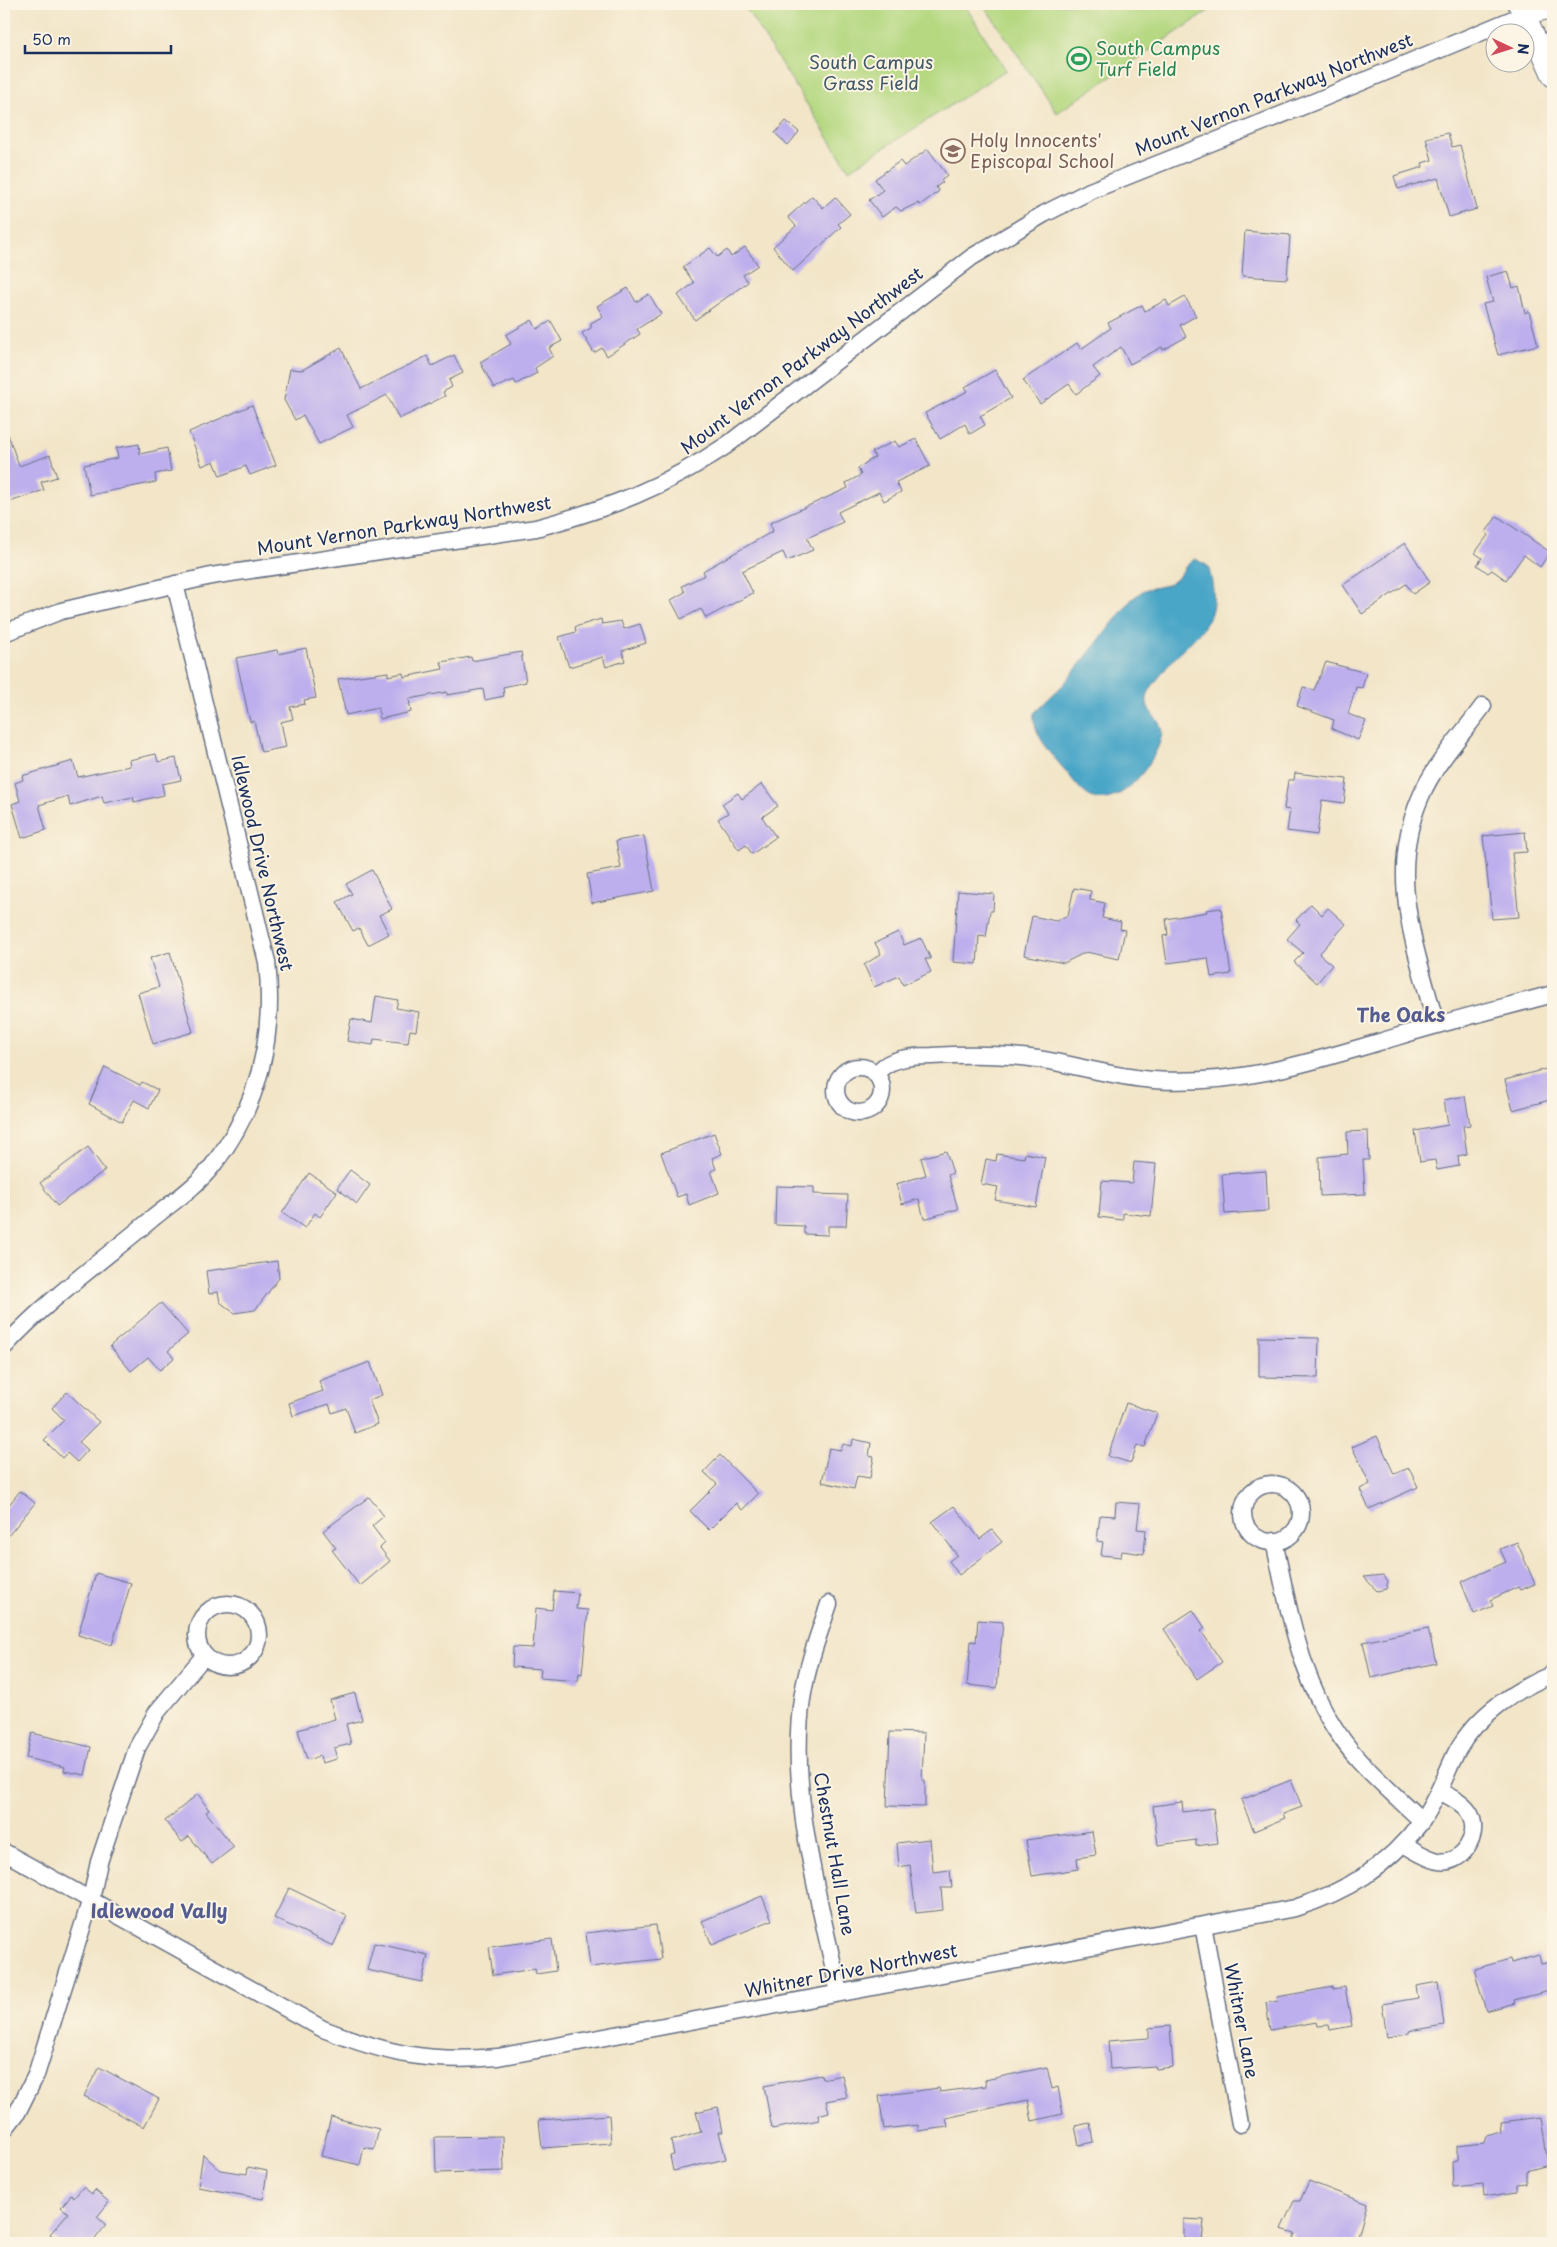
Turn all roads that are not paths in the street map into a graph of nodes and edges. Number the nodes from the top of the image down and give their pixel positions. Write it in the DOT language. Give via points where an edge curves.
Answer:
graph roads {
  1 [pos="1553,8"];
  2 [pos="1522,9"];
  3 [pos="1553,77"];
  4 [pos="175,584"];
  5 [pos="4,633"];
  6 [pos="1483,706"];
  7 [pos="1553,994"];
  8 [pos="1436,1025"];
  9 [pos="877,1074"];
  10 [pos="4,1347"];
  11 [pos="1274,1541"];
  12 [pos="830,1604"];
  13 [pos="204,1656"];
  14 [pos="1553,1674"];
  15 [pos="1439,1791"];
  16 [pos="1422,1821"];
  17 [pos="1403,1844"];
  18 [pos="4,1852"];
  19 [pos="91,1899"];
  20 [pos="1203,1925"];
  21 [pos="839,1993"];
  22 [pos="1240,2124"];
  23 [pos="4,2130"];
  1 -- 2 [label="street"];
  2 -- 3 [label="street"];
  2 -- 4 [label="street, Mount Vernon Parkway Northwest" via="1316,101 1090,191 1044,214 972,257 727,445 688,471 633,498 536,528"];
  4 -- 5 [label="street, Mount Vernon Parkway Northwest" via="61,610"];
  4 -- 10 [label="street, Idlewood Drive Northwest" via="267,962 270,993 266,1047 258,1081 239,1126 212,1166 39,1313"];
  6 -- 8 [label="street" via="1421,796 1410,826 1404,857 1406,909"];
  7 -- 8 [label="street"];
  8 -- 9 [label="street" via="1282,1070 1221,1080 1150,1080 1036,1059 974,1054 912,1056 880,1069"];
  11 -- 16 [label="street" via="1297,1646 1322,1707 1358,1760"];
  12 -- 21 [label="street, Chestnut Hall Lane" via="810,1660 802,1700 799,1775 804,1822"];
  13 -- 19 [label="street" via="157,1712 137,1748 99,1862"];
  14 -- 15 [label="street, Whitner Drive Northwest" via="1501,1703 1475,1727 1458,1750"];
  15 -- 16 [label="street, Whitner Drive Northwest"];
  15 -- 17 [label="street" via="1461,1804 1470,1814 1474,1831 1468,1848 1456,1858 1440,1862"];
  16 -- 17 [label="street, Whitner Drive Northwest"];
  17 -- 20 [label="street, Whitner Drive Northwest" via="1370,1874 1328,1898 1295,1908"];
  18 -- 19 [label="street"];
  19 -- 21 [label="street, Whitner Drive Northwest" via="323,2029 372,2048 421,2058 459,2061 498,2057"];
  19 -- 23 [label="street" via="36,2075 17,2113"];
  20 -- 21 [label="street, Whitner Drive Northwest"];
  20 -- 22 [label="street, Whitner Lane"];
}
